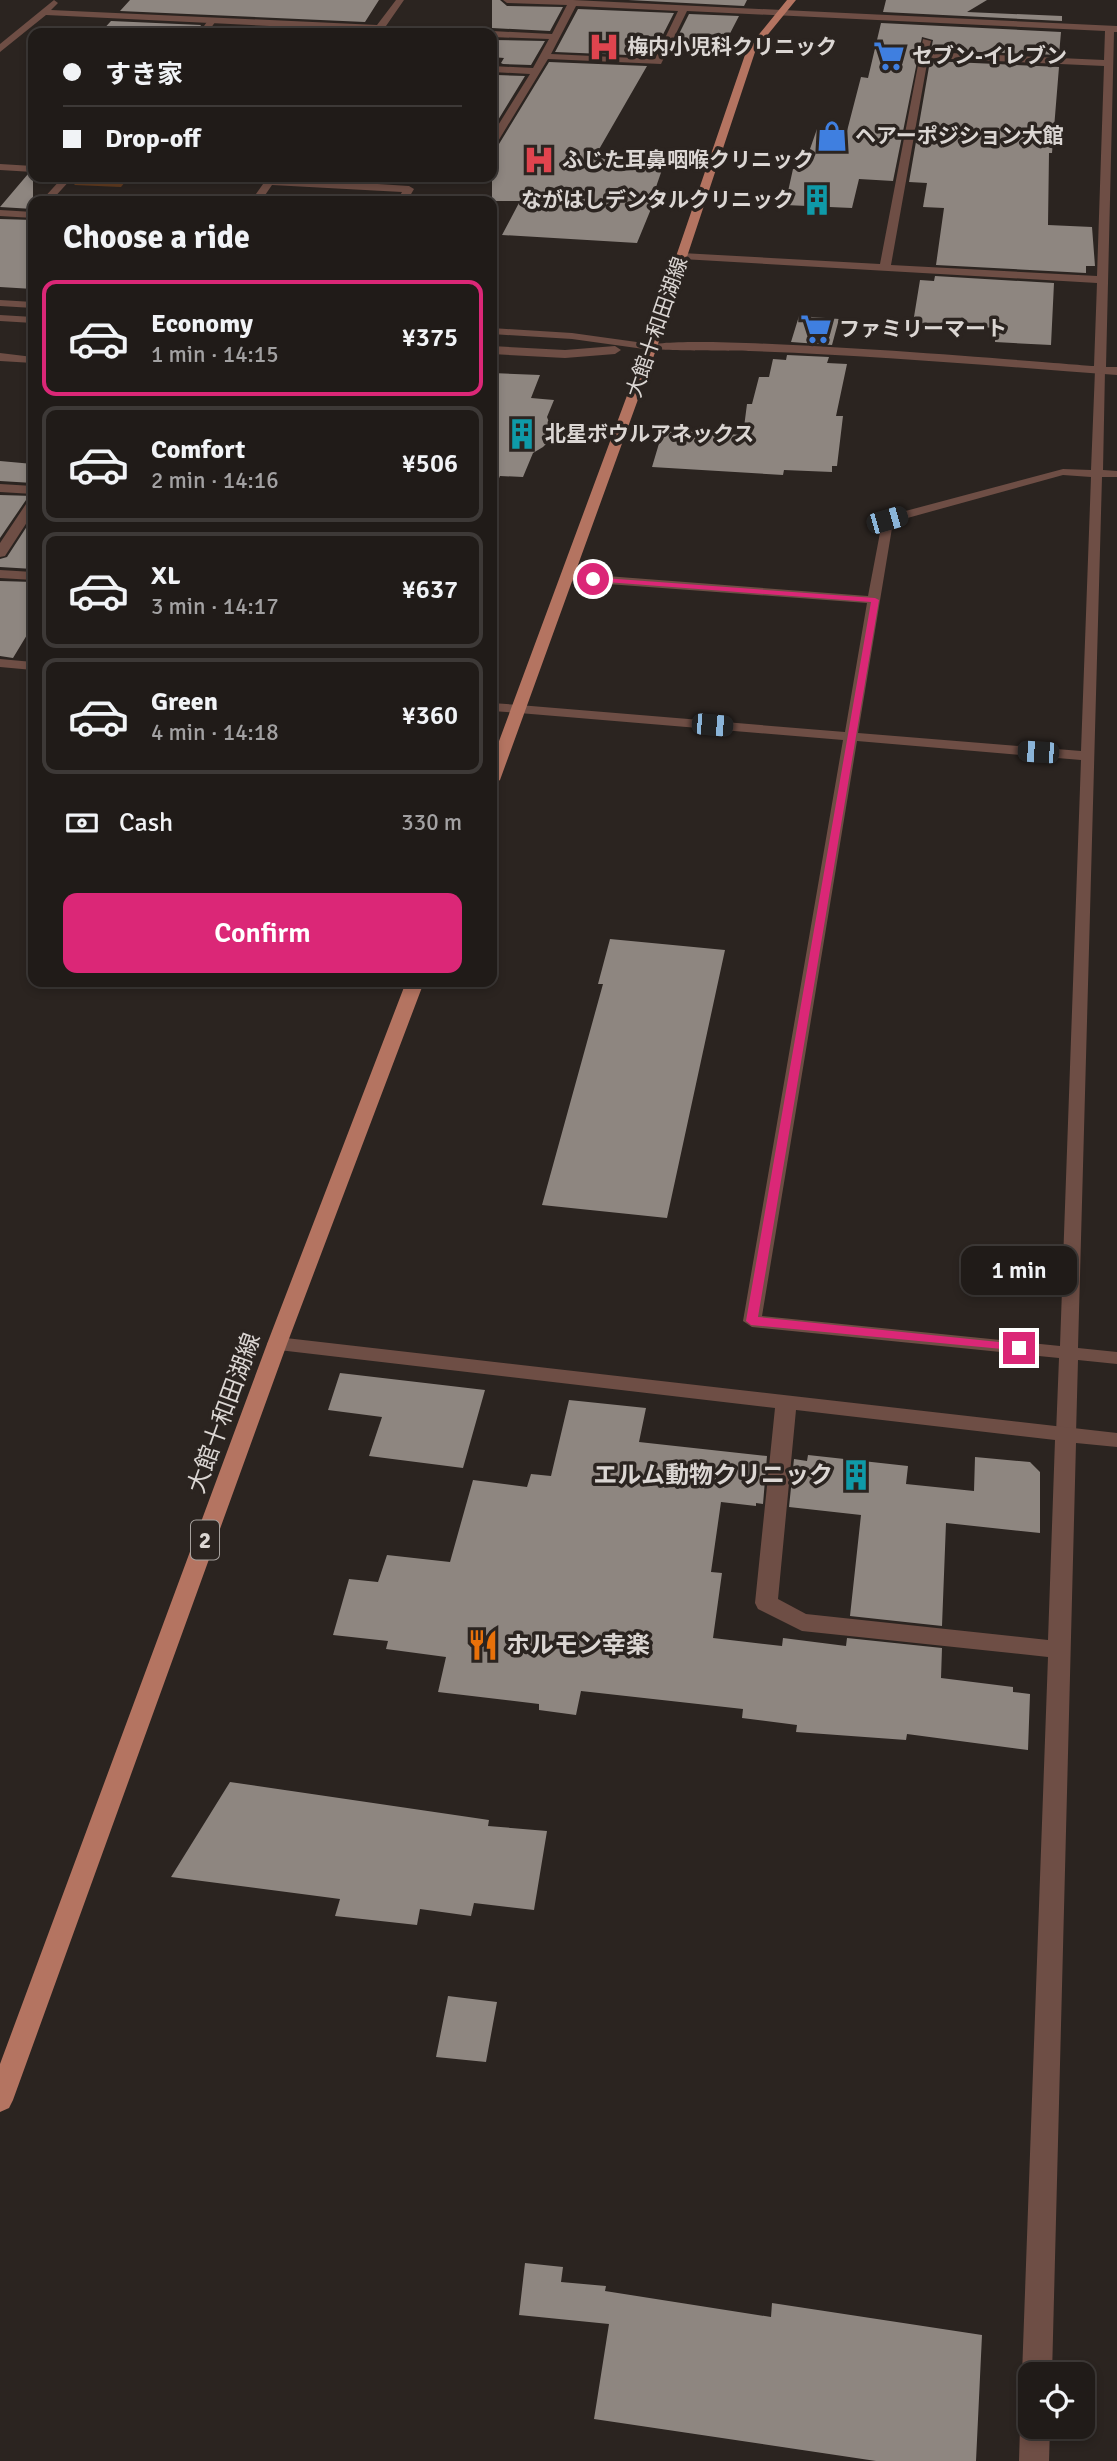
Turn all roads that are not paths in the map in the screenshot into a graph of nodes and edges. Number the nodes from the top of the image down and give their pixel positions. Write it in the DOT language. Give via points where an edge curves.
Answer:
graph roads {
  1 [pos="57,0"];
  2 [pos="400,0"];
  3 [pos="507,0"];
  4 [pos="624,0"];
  5 [pos="792,0"];
  6 [pos="573,3"];
  7 [pos="614,5"];
  8 [pos="684,8"];
  9 [pos="44,12"];
  10 [pos="778,13"];
  11 [pos="212,22"];
  12 [pos="207,28"];
  13 [pos="323,28"];
  14 [pos="380,28"];
  15 [pos="1114,29"];
  16 [pos="497,34"];
  17 [pos="555,37"];
  18 [pos="926,41"];
  19 [pos="0,49"];
  20 [pos="924,55"];
  21 [pos="545,56"];
  22 [pos="1111,66"];
  23 [pos="497,69"];
  24 [pos="535,71"];
  25 [pos="1113,98"];
  26 [pos="1112,128"];
  27 [pos="497,132"];
  28 [pos="1105,165"];
  29 [pos="1117,166"];
  30 [pos="0,167"];
  31 [pos="28,169"];
  32 [pos="63,182"];
  33 [pos="313,182"];
  34 [pos="51,196"];
  35 [pos="405,196"];
  36 [pos="1104,209"];
  37 [pos="1117,210"];
  38 [pos="0,214"];
  39 [pos="28,215"];
  40 [pos="682,256"];
  41 [pos="1102,257"];
  42 [pos="1117,257"];
  43 [pos="885,268"];
  44 [pos="1101,280"];
  45 [pos="0,303"];
  46 [pos="28,303"];
  47 [pos="1100,308"];
  48 [pos="1117,309"];
  49 [pos="0,318"];
  50 [pos="28,320"];
  51 [pos="497,331"];
  52 [pos="651,347"];
  53 [pos="497,350"];
  54 [pos="0,357"];
  55 [pos="28,360"];
  56 [pos="1100,370"];
  57 [pos="1117,371"];
  58 [pos="1096,473"];
  59 [pos="1117,474"];
  60 [pos="0,488"];
  61 [pos="28,489"];
  62 [pos="28,511"];
  63 [pos="0,553"];
  64 [pos="0,574"];
  65 [pos="28,576"];
  66 [pos="567,577"];
  67 [pos="875,600"];
  68 [pos="0,663"];
  69 [pos="28,666"];
  70 [pos="497,707"];
  71 [pos="519,709"];
  72 [pos="851,736"];
  73 [pos="1088,756"];
  74 [pos="497,767"];
  75 [pos="413,987"];
  76 [pos="277,1343"];
  77 [pos="1068,1353"];
  78 [pos="1117,1358"];
  79 [pos="786,1403"];
  80 [pos="1066,1434"];
  81 [pos="1117,1440"];
  82 [pos="1061,1650"];
  83 [pos="0,2100"];
  84 [pos="1037,2362"];
  85 [pos="1035,2439"];
  86 [pos="1034,2461"];
  1 -- 9 [label="street"];
  2 -- 14 [label="street"];
  3 -- 6 [label="street"];
  4 -- 7 [label="street"];
  5 -- 10 [label="main road, 大館十和田湖線"];
  6 -- 7 [label="street"];
  6 -- 17 [label="street"];
  7 -- 8 [label="street"];
  8 -- 10 [label="street"];
  8 -- 21 [label="street" via="658,62"];
  9 -- 11 [label="street"];
  9 -- 19 [label="street"];
  10 -- 15 [label="street"];
  10 -- 40 [label="main road, 大館十和田湖線" via="752,49"];
  11 -- 12 [label="lane"];
  11 -- 13 [label="street"];
  15 -- 22 [label="street"];
  16 -- 17 [label="street"];
  17 -- 21 [label="street"];
  18 -- 20 [label="street"];
  20 -- 22 [label="street"];
  20 -- 43 [label="street"];
  21 -- 24 [label="street"];
  22 -- 25 [label="street"];
  23 -- 24 [label="street"];
  24 -- 27 [label="street"];
  25 -- 26 [label="street"];
  26 -- 28 [label="street"];
  28 -- 29 [label="street"];
  28 -- 36 [label="street"];
  30 -- 31 [label="street"];
  32 -- 34 [label="street"];
  33 -- 35 [label="street" via="410,189"];
  36 -- 37 [label="street"];
  36 -- 41 [label="street"];
  38 -- 39 [label="street"];
  40 -- 43 [label="street"];
  40 -- 52 [label="main road, 大館十和田湖線"];
  41 -- 42 [label="street"];
  41 -- 44 [label="street"];
  43 -- 44 [label="street"];
  44 -- 47 [label="street"];
  45 -- 46 [label="street"];
  47 -- 48 [label="street"];
  47 -- 56 [label="street"];
  49 -- 50 [label="street"];
  51 -- 52 [label="street"];
  52 -- 53 [label="street" via="565,354"];
  52 -- 56 [label="street" via="777,348"];
  52 -- 66 [label="main road, 大館十和田湖線"];
  54 -- 55 [label="street"];
  56 -- 57 [label="street"];
  56 -- 58 [label="lane"];
  58 -- 59 [label="lane"];
  58 -- 67 [label="lane" via="1063,472 887,520"];
  58 -- 73 [label="lane"];
  60 -- 61 [label="street"];
  62 -- 63 [label="street"];
  64 -- 65 [label="street"];
  66 -- 67 [label="lane"];
  66 -- 71 [label="main road, 大館十和田湖線"];
  67 -- 72 [label="lane"];
  68 -- 69 [label="street"];
  70 -- 71 [label="street"];
  71 -- 72 [label="lane"];
  71 -- 74 [label="main road, 大館十和田湖線"];
  72 -- 73 [label="lane"];
  72 -- 77 [label="lane" via="751,1321"];
  73 -- 77 [label="lane"];
  75 -- 76 [label="main road, 大館十和田湖線 / 2"];
  76 -- 79 [label="street"];
  76 -- 83 [label="main road, 大館十和田湖線 / 2"];
  77 -- 78 [label="lane"];
  77 -- 80 [label="lane"];
  79 -- 80 [label="street"];
  79 -- 82 [label="street" via="766,1604 802,1622"];
  80 -- 81 [label="street"];
  80 -- 82 [label="street"];
  82 -- 84 [label="street"];
  85 -- 86 [label="street"];
}
